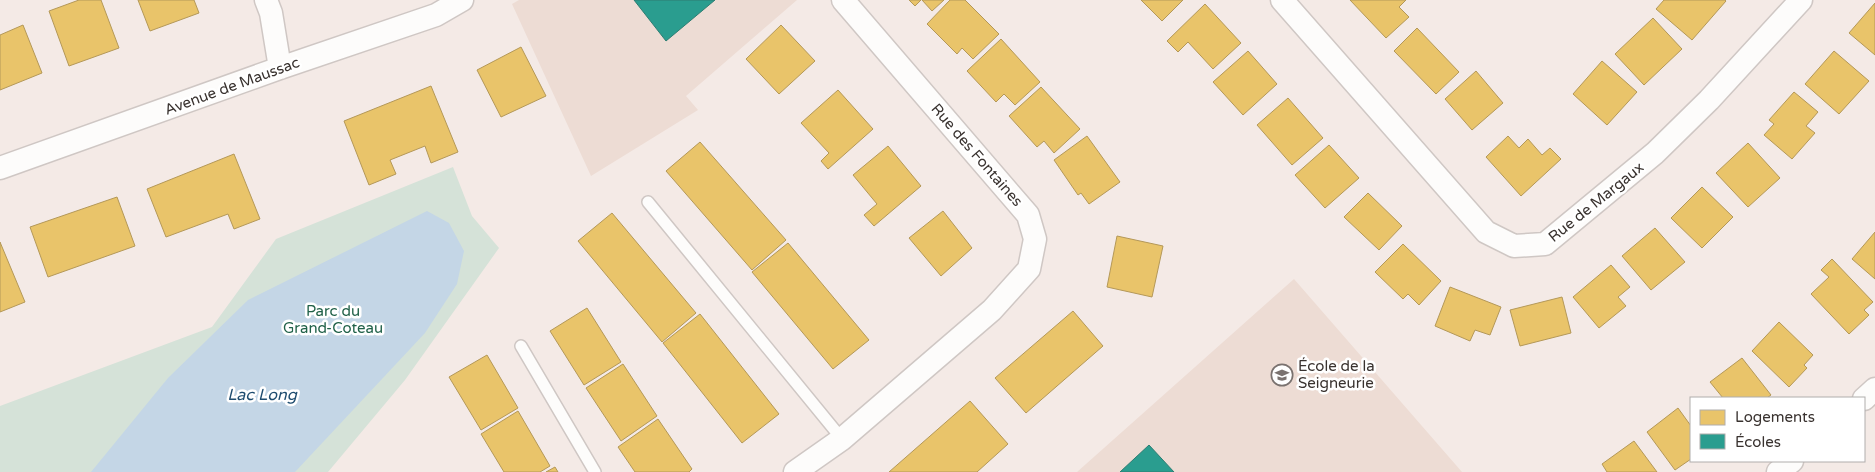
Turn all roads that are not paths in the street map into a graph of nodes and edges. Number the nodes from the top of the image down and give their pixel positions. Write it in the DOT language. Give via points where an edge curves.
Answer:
graph roads {
  1 [pos="266,0"];
  2 [pos="462,0"];
  3 [pos="843,0"];
  4 [pos="1282,0"];
  5 [pos="1801,0"];
  6 [pos="280,68"];
  7 [pos="0,168"];
  8 [pos="648,202"];
  9 [pos="521,346"];
  10 [pos="1875,389"];
  11 [pos="1865,399"];
  12 [pos="842,439"];
  13 [pos="1791,462"];
  14 [pos="595,472"];
  15 [pos="795,472"];
  16 [pos="1778,472"];
  1 -- 6 [label="street"];
  2 -- 6 [label="street, Avenue de Maussac" via="436,15"];
  3 -- 12 [label="street, Rue des Fontaines" via="1028,215 1035,239 1029,269 992,310"];
  4 -- 5 [label="street, Rue de Margaux" via="1486,232 1514,246 1545,244 1655,153"];
  6 -- 7 [label="street, Avenue de Maussac"];
  8 -- 12 [label="lane"];
  9 -- 14 [label="lane"];
  10 -- 11 [label="street"];
  12 -- 15 [label="street, Rue des Fontaines"];
  13 -- 16 [label="street"];
}
